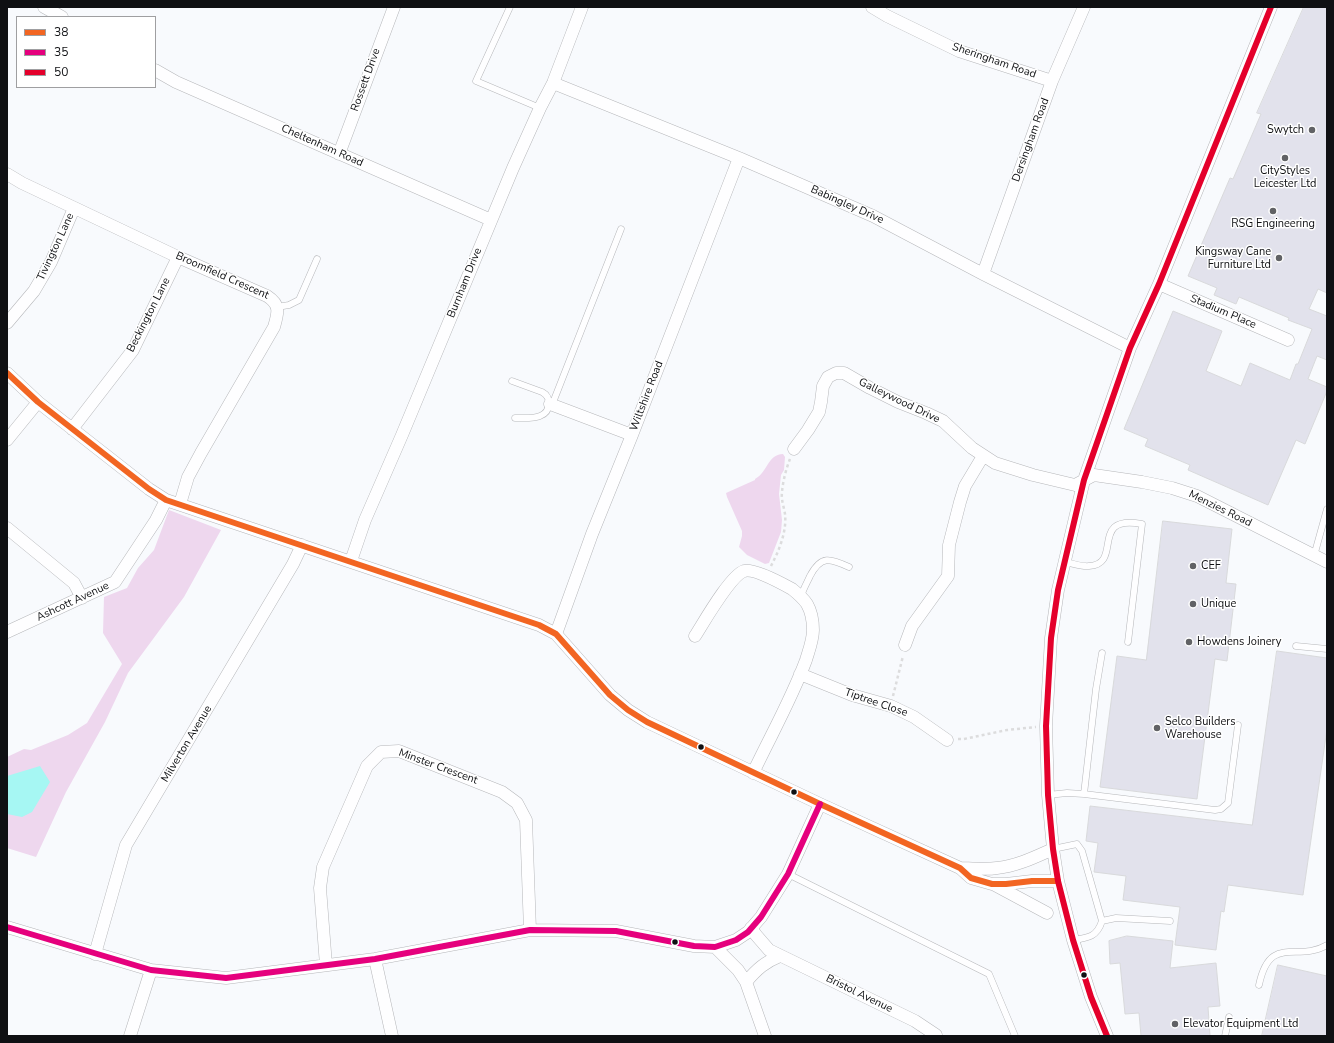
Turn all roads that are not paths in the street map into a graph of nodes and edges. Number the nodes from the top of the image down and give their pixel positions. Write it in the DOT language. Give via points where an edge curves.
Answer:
graph roads {
  1 [pos="44,7"];
  2 [pos="394,7"];
  3 [pos="510,7"];
  4 [pos="581,7"];
  5 [pos="872,7"];
  6 [pos="1084,7"];
  7 [pos="1271,7"];
  8 [pos="60,16"];
  9 [pos="156,71"];
  10 [pos="1052,80"];
  11 [pos="553,83"];
  12 [pos="540,108"];
  13 [pos="339,154"];
  14 [pos="739,158"];
  15 [pos="7,174"];
  16 [pos="74,208"];
  17 [pos="491,220"];
  18 [pos="621,229"];
  19 [pos="178,257"];
  20 [pos="317,259"];
  21 [pos="983,274"];
  22 [pos="1159,284"];
  23 [pos="278,307"];
  24 [pos="7,323"];
  25 [pos="1288,340"];
  26 [pos="1130,348"];
  27 [pos="7,373"];
  28 [pos="512,381"];
  29 [pos="38,402"];
  30 [pos="551,405"];
  31 [pos="515,418"];
  32 [pos="72,429"];
  33 [pos="632,435"];
  34 [pos="7,440"];
  35 [pos="794,449"];
  36 [pos="983,456"];
  37 [pos="1084,480"];
  38 [pos="166,500"];
  39 [pos="180,504"];
  40 [pos="1327,509"];
  41 [pos="7,528"];
  42 [pos="302,545"];
  43 [pos="1314,556"];
  44 [pos="351,561"];
  45 [pos="1065,562"];
  46 [pos="1327,562"];
  47 [pos="849,567"];
  48 [pos="801,597"];
  49 [pos="82,598"];
  50 [pos="7,632"];
  51 [pos="556,634"];
  52 [pos="695,636"];
  53 [pos="1128,642"];
  54 [pos="905,645"];
  55 [pos="1296,646"];
  56 [pos="1327,649"];
  57 [pos="1102,653"];
  58 [pos="800,674"];
  59 [pos="1238,725"];
  60 [pos="947,740"];
  61 [pos="753,773"];
  62 [pos="1084,794"];
  63 [pos="1048,795"];
  64 [pos="820,804"];
  65 [pos="1053,849"];
  66 [pos="960,868"];
  67 [pos="788,874"];
  68 [pos="1058,881"];
  69 [pos="992,884"];
  70 [pos="1047,912"];
  71 [pos="1102,921"];
  72 [pos="1170,921"];
  73 [pos="7,927"];
  74 [pos="751,928"];
  75 [pos="530,930"];
  76 [pos="1073,940"];
  77 [pos="1327,945"];
  78 [pos="715,947"];
  79 [pos="95,954"];
  80 [pos="780,956"];
  81 [pos="375,959"];
  82 [pos="326,965"];
  83 [pos="151,970"];
  84 [pos="746,982"];
  85 [pos="1259,984"];
  86 [pos="1229,1016"];
  87 [pos="936,1035"];
  88 [pos="130,1036"];
  89 [pos="392,1036"];
  90 [pos="765,1036"];
  91 [pos="1015,1036"];
  92 [pos="1107,1036"];
  93 [pos="1225,1036"];
  1 -- 8 [label="street"];
  2 -- 13 [label="street, Rossett Drive"];
  3 -- 12 [label="lane" via="476,81"];
  4 -- 11 [label="street, Burnham Drive"];
  5 -- 10 [label="street, Sheringham Road" via="959,51"];
  6 -- 10 [label="street, Dersingham Road"];
  7 -- 22 [label="street"];
  9 -- 13 [label="street, Cheltenham Road" via="176,82"];
  10 -- 21 [label="street, Dersingham Road"];
  11 -- 12 [label="street, Burnham Drive"];
  11 -- 14 [label="street, Babingley Drive"];
  12 -- 17 [label="street, Burnham Drive"];
  13 -- 17 [label="street, Cheltenham Road"];
  14 -- 21 [label="street, Babingley Drive" via="873,216"];
  14 -- 33 [label="street, Wiltshire Road"];
  15 -- 16 [label="street, Broomfield Crescent"];
  16 -- 19 [label="street, Broomfield Crescent"];
  16 -- 24 [label="street, Tivington Lane" via="51,262 34,291"];
  17 -- 44 [label="street, Burnham Drive" via="365,520"];
  18 -- 30 [label="lane"];
  19 -- 23 [label="street, Broomfield Crescent" via="267,296 274,300"];
  19 -- 32 [label="street, Beckington Lane" via="133,350"];
  20 -- 23 [label="lane" via="299,300"];
  21 -- 26 [label="street, Babingley Drive"];
  22 -- 25 [label="street, Stadium Place"];
  22 -- 26 [label="street"];
  23 -- 39 [label="street, Broomfield Crescent" via="274,327 200,453 188,477"];
  26 -- 37 [label="street"];
  27 -- 29 [label="street"];
  28 -- 30 [label="lane" via="546,394"];
  29 -- 32 [label="street"];
  29 -- 34 [label="street"];
  30 -- 31 [label="lane" via="543,416"];
  30 -- 33 [label="street"];
  32 -- 38 [label="street"];
  33 -- 51 [label="street, Wiltshire Road" via="592,534"];
  35 -- 36 [label="street, Galleywood Drive" via="818,412 823,386 828,377 844,373 891,399 943,421"];
  36 -- 37 [label="street, Galleywood Drive" via="1007,468 1040,477 1075,485"];
  36 -- 54 [label="street" via="964,486 949,545 948,576 912,626"];
  37 -- 43 [label="street, Menzies Road" via="1094,475 1172,488 1190,494"];
  37 -- 45 [label="street"];
  38 -- 39 [label="street"];
  38 -- 49 [label="street, Ashcott Avenue" via="156,520 115,582"];
  39 -- 42 [label="street"];
  40 -- 43 [label="lane"];
  41 -- 49 [label="street" via="74,583"];
  42 -- 44 [label="street"];
  42 -- 79 [label="street, Milverton Avenue" via="126,845"];
  43 -- 46 [label="street, Menzies Road"];
  44 -- 51 [label="street" via="520,618"];
  45 -- 53 [label="lane" via="1088,566 1097,564 1104,558 1113,527 1128,522 1142,524"];
  45 -- 63 [label="street" via="1051,638 1046,726"];
  47 -- 48 [label="lane" via="834,561 817,564"];
  48 -- 52 [label="street" via="792,589 765,576 745,571 737,576"];
  48 -- 58 [label="street" via="808,605 813,630 812,642"];
  49 -- 50 [label="street, Ashcott Avenue"];
  51 -- 61 [label="street" via="610,695 628,710 647,722"];
  55 -- 56 [label="lane"];
  57 -- 62 [label="lane"];
  58 -- 60 [label="street, Tiptree Close" via="891,706 914,717"];
  58 -- 61 [label="street"];
  59 -- 62 [label="lane" via="1228,803 1221,809"];
  61 -- 64 [label="street"];
  62 -- 63 [label="lane"];
  63 -- 65 [label="street"];
  64 -- 66 [label="street"];
  64 -- 67 [label="street"];
  65 -- 66 [label="street" via="1011,866"];
  65 -- 68 [label="street"];
  65 -- 71 [label="lane" via="1077,844 1082,851"];
  66 -- 69 [label="street" via="971,878"];
  67 -- 74 [label="street"];
  67 -- 91 [label="lane" via="989,974"];
  68 -- 69 [label="street"];
  68 -- 76 [label="street"];
  69 -- 70 [label="street"];
  71 -- 72 [label="lane" via="1116,918"];
  71 -- 76 [label="lane" via="1100,929 1094,934"];
  73 -- 79 [label="street"];
  74 -- 78 [label="street" via="736,940"];
  74 -- 80 [label="street, Bristol Avenue" via="769,950"];
  75 -- 78 [label="street" via="616,931 694,946"];
  75 -- 81 [label="street"];
  75 -- 82 [label="street, Minster Crescent" via="526,820 517,803 502,792 399,750 381,752 367,766 323,867 320,888"];
  76 -- 92 [label="street" via="1091,997"];
  77 -- 85 [label="lane" via="1310,951 1286,952 1272,956 1262,971"];
  78 -- 84 [label="street"];
  79 -- 83 [label="street"];
  80 -- 84 [label="street" via="767,962"];
  80 -- 87 [label="street, Bristol Avenue" via="915,1021"];
  81 -- 82 [label="street"];
  81 -- 89 [label="street"];
  82 -- 83 [label="street" via="226,978"];
  83 -- 88 [label="street"];
  84 -- 90 [label="street"];
  86 -- 93 [label="lane"];
}
